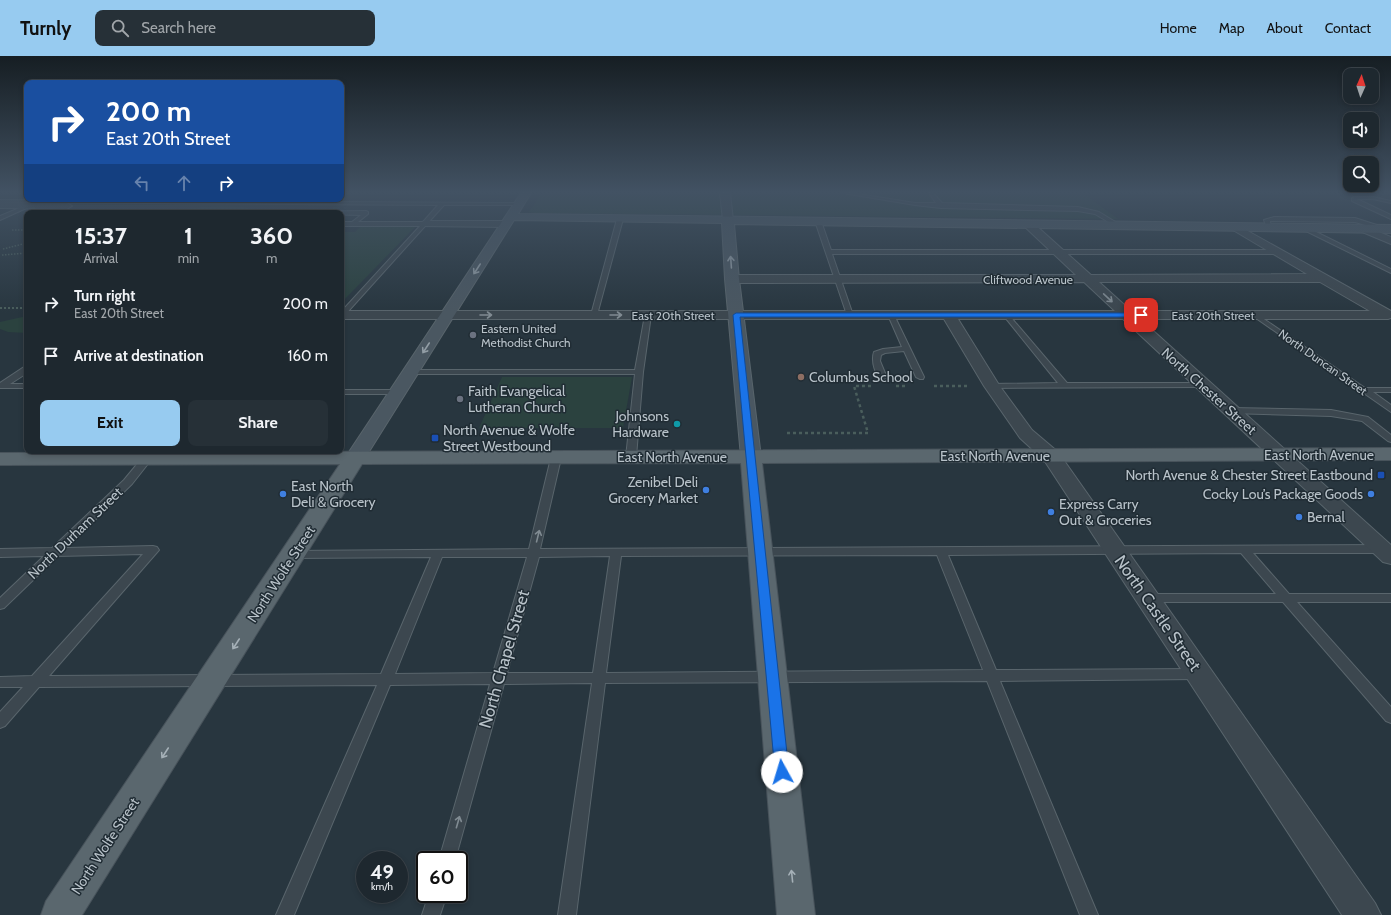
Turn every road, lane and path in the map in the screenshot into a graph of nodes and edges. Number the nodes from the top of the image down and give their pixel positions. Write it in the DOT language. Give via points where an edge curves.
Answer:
graph roads {
  1 [pos="416,233"];
  2 [pos="500,233"];
  3 [pos="616,233"];
  4 [pos="729,233"];
  5 [pos="822,233"];
  6 [pos="1038,233"];
  7 [pos="1243,233"];
  8 [pos="1314,233"];
  9 [pos="1373,233"];
  10 [pos="1391,241"];
  11 [pos="24,244"];
  12 [pos="3,249"];
  13 [pos="828,252"];
  14 [pos="1058,252"];
  15 [pos="1276,252"];
  16 [pos="24,253"];
  17 [pos="2,255"];
  18 [pos="1391,271"];
  19 [pos="1324,278"];
  20 [pos="732,279"];
  21 [pos="838,279"];
  22 [pos="1087,279"];
  23 [pos="0,308"];
  24 [pos="24,308"];
  25 [pos="344,314"];
  26 [pos="447,315"];
  27 [pos="594,315"];
  28 [pos="648,315"];
  29 [pos="736,315"];
  30 [pos="850,315"];
  31 [pos="891,315"];
  32 [pos="948,315"];
  33 [pos="1006,315"];
  34 [pos="1127,315"];
  35 [pos="1255,315"];
  36 [pos="344,316"];
  37 [pos="1389,316"];
  38 [pos="907,350"];
  39 [pos="24,371"];
  40 [pos="411,372"];
  41 [pos="639,372"];
  42 [pos="920,377"];
  43 [pos="883,378"];
  44 [pos="1064,385"];
  45 [pos="1203,385"];
  46 [pos="1,386"];
  47 [pos="24,386"];
  48 [pos="877,386"];
  49 [pos="892,386"];
  50 [pos="907,386"];
  51 [pos="930,386"];
  52 [pos="992,386"];
  53 [pos="1365,390"];
  54 [pos="1391,390"];
  55 [pos="344,392"];
  56 [pos="398,392"];
  57 [pos="1391,409"];
  58 [pos="1232,411"];
  59 [pos="787,433"];
  60 [pos="1391,439"];
  61 [pos="1391,454"];
  62 [pos="150,455"];
  63 [pos="1280,455"];
  64 [pos="1051,456"];
  65 [pos="631,457"];
  66 [pos="751,457"];
  67 [pos="355,458"];
  68 [pos="556,458"];
  69 [pos="0,459"];
  70 [pos="1114,550"];
  71 [pos="1244,550"];
  72 [pos="56,551"];
  73 [pos="941,551"];
  74 [pos="616,552"];
  75 [pos="761,552"];
  76 [pos="1388,552"];
  77 [pos="0,553"];
  78 [pos="438,553"];
  79 [pos="534,553"];
  80 [pos="294,554"];
  81 [pos="1147,598"];
  82 [pos="1287,598"];
  83 [pos="1391,598"];
  84 [pos="0,605"];
  85 [pos="1200,674"];
  86 [pos="991,675"];
  87 [pos="773,677"];
  88 [pos="498,678"];
  89 [pos="600,678"];
  90 [pos="386,679"];
  91 [pos="212,680"];
  92 [pos="36,681"];
  93 [pos="0,682"];
  94 [pos="1391,717"];
  95 [pos="0,722"];
  96 [pos="450,851"];
  97 [pos="435,903"];
  98 [pos="60,915"];
  99 [pos="284,915"];
  100 [pos="432,915"];
  101 [pos="567,915"];
  102 [pos="796,915"];
  103 [pos="1089,915"];
  104 [pos="1363,915"];
  1 -- 25 [label="lane"];
  2 -- 26 [label="main road, North Wolfe Street, one-way"];
  3 -- 27 [label="lane"];
  20 -- 4 [label="main road, one-way"];
  5 -- 13 [label="lane"];
  6 -- 14 [label="street, North Chester Street"];
  7 -- 15 [label="street"];
  8 -- 18 [label="lane"];
  9 -- 10 [label="street"];
  11 -- 12 [label="path"];
  13 -- 14 [label="lane"];
  13 -- 21 [label="lane"];
  14 -- 15 [label="lane"];
  14 -- 22 [label="street, North Chester Street"];
  15 -- 19 [label="street"];
  16 -- 17 [label="path"];
  19 -- 22 [label="street, Cliftwood Avenue"];
  19 -- 37 [label="street"];
  20 -- 21 [label="street, Cliftwood Avenue"];
  20 -- 29 [label="main road"];
  21 -- 22 [label="street, Cliftwood Avenue"];
  21 -- 30 [label="lane"];
  22 -- 34 [label="street, North Chester Street, one-way"];
  23 -- 24 [label="path"];
  26 -- 27 [label="street, East 20th Street, one-way"];
  26 -- 36 [label="street, East 20th Street"];
  26 -- 40 [label="main road, North Wolfe Street, one-way"];
  27 -- 28 [label="street, East 20th Street, one-way"];
  28 -- 29 [label="street, East 20th Street"];
  28 -- 41 [label="lane"];
  29 -- 30 [label="street, East 20th Street"];
  29 -- 66 [label="main road"];
  30 -- 31 [label="street, East 20th Street"];
  31 -- 32 [label="street, East 20th Street"];
  31 -- 38 [label="lane"];
  32 -- 33 [label="street, East 20th Street"];
  32 -- 52 [label="street, North Castle Street"];
  33 -- 34 [label="street, East 20th Street"];
  33 -- 44 [label="lane"];
  34 -- 35 [label="street, East 20th Street"];
  34 -- 45 [label="street, North Chester Street"];
  35 -- 37 [label="street, East 20th Street"];
  35 -- 53 [label="lane, North Duncan Street"];
  38 -- 42 [label="lane"];
  38 -- 43 [label="lane" via="883,351 876,354 876,362"];
  39 -- 46 [label="lane"];
  40 -- 41 [label="lane"];
  40 -- 56 [label="main road, North Wolfe Street"];
  41 -- 65 [label="lane"];
  44 -- 45 [label="lane"];
  44 -- 52 [label="lane"];
  45 -- 58 [label="street, North Chester Street"];
  46 -- 47 [label="lane"];
  48 -- 59 [label="path" via="854,386 868,433"];
  49 -- 50 [label="path"];
  51 -- 52 [label="path"];
  52 -- 64 [label="street, North Castle Street" via="1026,434"];
  53 -- 54 [label="lane"];
  53 -- 57 [label="lane, North Duncan Street"];
  55 -- 56 [label="lane"];
  56 -- 67 [label="main road, North Wolfe Street"];
  58 -- 60 [label="lane" via="1331,413 1365,419"];
  58 -- 63 [label="street, North Chester Street"];
  61 -- 63 [label="main road, East North Avenue"];
  62 -- 67 [label="main road, East North Avenue"];
  62 -- 69 [label="main road, East North Avenue"];
  62 -- 72 [label="lane, North Durham Street" via="128,482"];
  63 -- 64 [label="main road, East North Avenue"];
  63 -- 76 [label="street, North Chester Street"];
  64 -- 66 [label="main road, East North Avenue"];
  64 -- 70 [label="street, North Castle Street"];
  65 -- 66 [label="main road, East North Avenue"];
  65 -- 68 [label="main road, East North Avenue"];
  66 -- 75 [label="main road"];
  67 -- 68 [label="main road, East North Avenue"];
  67 -- 80 [label="main road, North Wolfe Street"];
  79 -- 68 [label="lane, North Chapel Street, one-way"];
  70 -- 71 [label="lane"];
  70 -- 73 [label="lane"];
  70 -- 81 [label="street, North Castle Street"];
  71 -- 76 [label="lane"];
  71 -- 82 [label="lane"];
  72 -- 77 [label="lane"];
  72 -- 84 [label="lane, North Durham Street"];
  72 -- 92 [label="lane" via="152,550"];
  73 -- 75 [label="lane"];
  73 -- 86 [label="lane"];
  74 -- 75 [label="lane"];
  74 -- 79 [label="lane"];
  74 -- 89 [label="lane"];
  75 -- 87 [label="main road"];
  78 -- 79 [label="lane"];
  78 -- 80 [label="lane"];
  78 -- 90 [label="lane"];
  79 -- 88 [label="lane, North Chapel Street"];
  80 -- 91 [label="main road, North Wolfe Street, one-way"];
  81 -- 82 [label="lane"];
  81 -- 85 [label="street, North Castle Street"];
  82 -- 83 [label="lane"];
  82 -- 94 [label="lane"];
  85 -- 86 [label="lane"];
  85 -- 104 [label="street, North Castle Street"];
  86 -- 87 [label="lane"];
  86 -- 103 [label="lane"];
  87 -- 89 [label="lane"];
  102 -- 87 [label="main road, one-way"];
  88 -- 89 [label="lane"];
  88 -- 90 [label="lane"];
  96 -- 88 [label="lane, North Chapel Street, one-way"];
  89 -- 101 [label="lane"];
  90 -- 91 [label="lane"];
  90 -- 99 [label="lane"];
  91 -- 92 [label="lane"];
  91 -- 98 [label="main road, North Wolfe Street, one-way"];
  92 -- 93 [label="lane"];
  92 -- 95 [label="lane"];
  97 -- 100 [label="lane"];
}
